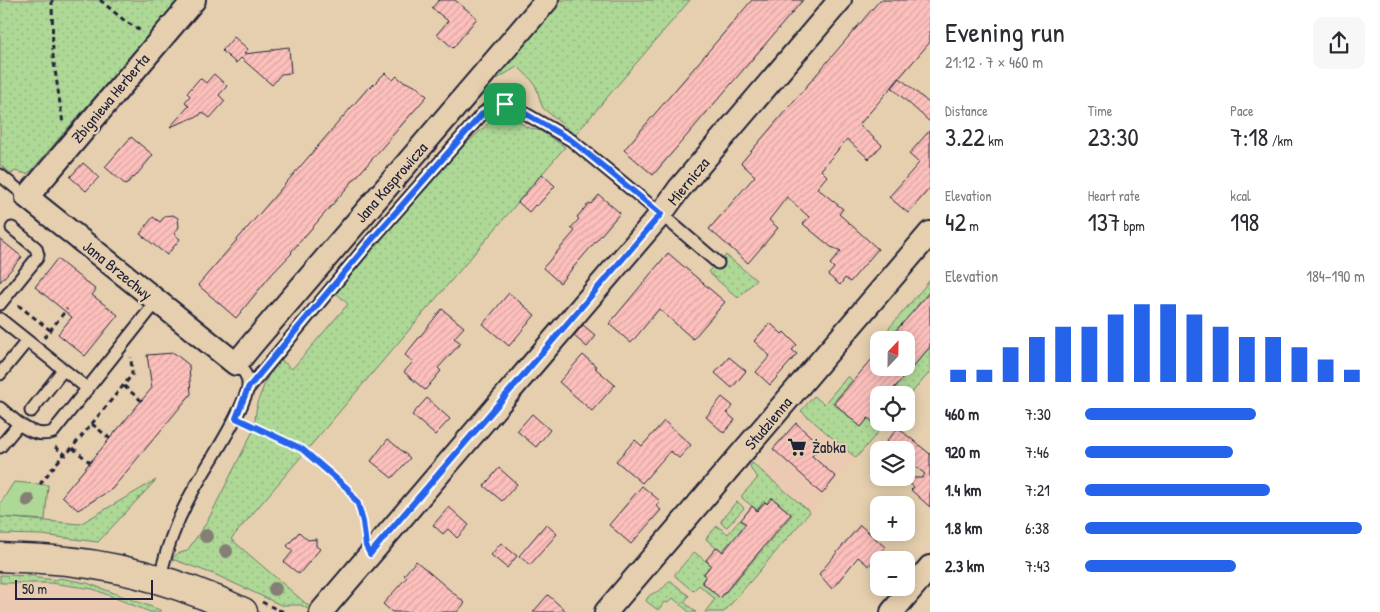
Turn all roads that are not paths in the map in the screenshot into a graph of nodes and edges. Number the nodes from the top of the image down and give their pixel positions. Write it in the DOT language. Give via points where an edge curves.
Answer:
graph roads {
  1 [pos="194,0"];
  2 [pos="547,0"];
  3 [pos="840,0"];
  4 [pos="0,175"];
  5 [pos="27,197"];
  6 [pos="661,214"];
  7 [pos="12,228"];
  8 [pos="930,233"];
  9 [pos="718,263"];
  10 [pos="3,300"];
  11 [pos="157,301"];
  12 [pos="0,319"];
  13 [pos="27,341"];
  14 [pos="236,364"];
  15 [pos="63,370"];
  16 [pos="0,374"];
  17 [pos="248,388"];
  18 [pos="88,389"];
  19 [pos="0,408"];
  20 [pos="31,411"];
  21 [pos="18,424"];
  22 [pos="0,447"];
  23 [pos="0,557"];
  24 [pos="930,567"];
  25 [pos="159,580"];
  26 [pos="243,612"];
  27 [pos="321,612"];
  28 [pos="606,612"];
  29 [pos="892,612"];
  1 -- 5 [label="street, Zbigniewa Herberta"];
  2 -- 14 [label="street, Jana Kasprowicza"];
  3 -- 6 [label="street, Miernicza"];
  4 -- 5 [label="lane, Jana Brzechwy"];
  5 -- 11 [label="street, Jana Brzechwy"];
  6 -- 9 [label="lane"];
  6 -- 17 [label="lane" via="571,140 512,106 493,106 482,114 374,237"];
  6 -- 27 [label="street, Miernicza"];
  7 -- 10 [label="lane" via="36,248 38,255"];
  8 -- 28 [label="street, Studzienna"];
  11 -- 14 [label="street, Jana Brzechwy"];
  11 -- 18 [label="lane"];
  12 -- 13 [label="lane"];
  13 -- 15 [label="lane"];
  13 -- 16 [label="lane"];
  14 -- 17 [label="lane" via="246,374"];
  15 -- 18 [label="lane"];
  15 -- 20 [label="lane"];
  17 -- 25 [label="lane" via="236,418 177,521"];
  18 -- 21 [label="lane" via="53,432 39,434"];
  19 -- 21 [label="lane"];
  21 -- 22 [label="lane"];
  23 -- 25 [label="street" via="70,562"];
  24 -- 29 [label="street"];
  25 -- 26 [label="street"];
}
